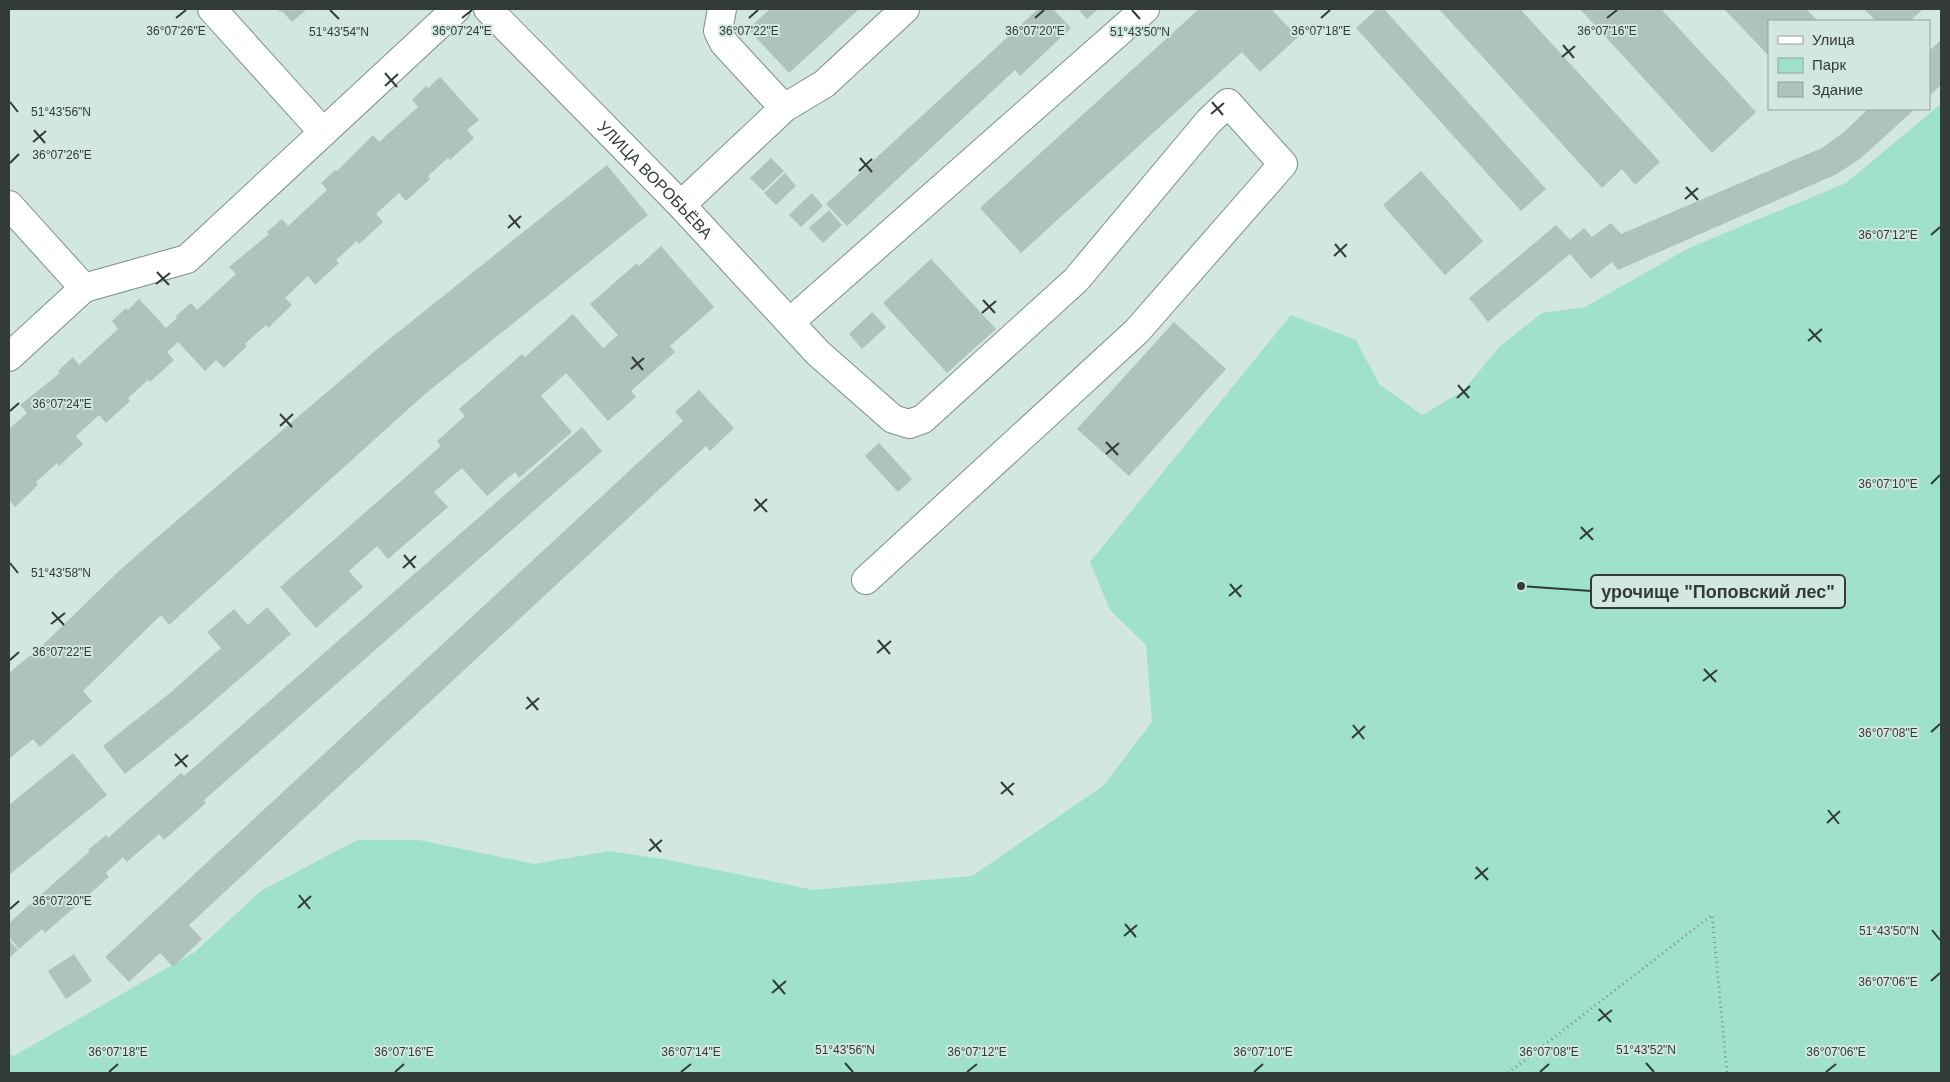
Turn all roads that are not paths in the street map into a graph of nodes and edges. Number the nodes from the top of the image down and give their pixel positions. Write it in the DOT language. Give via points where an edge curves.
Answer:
graph roads {
  1 [pos="212,9"];
  2 [pos="456,9"];
  3 [pos="488,9"];
  4 [pos="722,9"];
  5 [pos="905,9"];
  6 [pos="1145,9"];
  7 [pos="784,108"];
  8 [pos="324,132"];
  9 [pos="9,205"];
  10 [pos="681,205"];
  11 [pos="84,288"];
  12 [pos="790,322"];
  13 [pos="9,357"];
  14 [pos="866,580"];
  1 -- 8 [label="street"];
  2 -- 8 [label="street"];
  3 -- 10 [label="street, УЛИЦА ВОРОБЬЁВА"];
  4 -- 7 [label="street" via="718,31 724,43"];
  5 -- 7 [label="street" via="824,84"];
  6 -- 12 [label="street"];
  7 -- 10 [label="street"];
  8 -- 11 [label="street" via="187,259"];
  9 -- 11 [label="street"];
  10 -- 12 [label="street, УЛИЦА ВОРОБЬЁВА"];
  11 -- 13 [label="street"];
  12 -- 14 [label="street, УЛИЦА ВОРОБЬЁВА" via="818,352 893,419 909,424 923,419 1076,280 1209,121 1228,103 1282,164 1137,331"];
}
